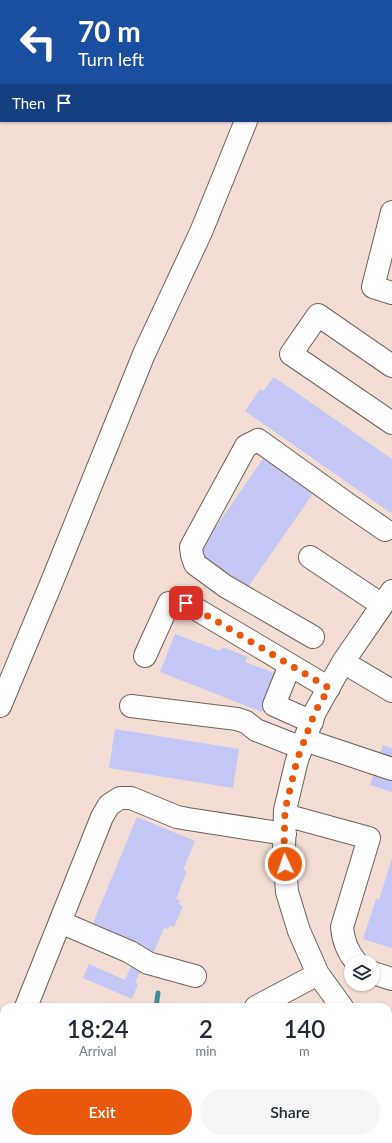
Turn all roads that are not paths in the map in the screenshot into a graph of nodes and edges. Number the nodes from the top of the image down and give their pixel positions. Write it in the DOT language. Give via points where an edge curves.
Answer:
graph roads {
  1 [pos="246,122"];
  2 [pos="392,212"];
  3 [pos="392,293"];
  4 [pos="392,366"];
  5 [pos="392,423"];
  6 [pos="385,530"];
  7 [pos="310,557"];
  8 [pos="387,598"];
  9 [pos="312,637"];
  10 [pos="146,656"];
  11 [pos="343,662"];
  12 [pos="290,665"];
  13 [pos="329,688"];
  14 [pos="392,691"];
  15 [pos="0,706"];
  16 [pos="131,706"];
  17 [pos="306,737"];
  18 [pos="392,769"];
  19 [pos="285,825"];
  20 [pos="60,922"];
  21 [pos="351,955"];
  22 [pos="318,974"];
  23 [pos="380,975"];
  24 [pos="195,976"];
  25 [pos="392,979"];
  26 [pos="28,1003"];
  27 [pos="264,1003"];
  28 [pos="339,1003"];
  1 -- 15 [label="street" via="200,232 144,354"];
  2 -- 3 [label="street" via="373,287"];
  4 -- 5 [label="street" via="318,315 291,354"];
  6 -- 9 [label="street" via="258,440 246,446 191,547 195,564 225,586"];
  7 -- 8 [label="street"];
  8 -- 11 [label="street"];
  10 -- 12 [label="street" via="169,603 186,603"];
  11 -- 13 [label="street"];
  11 -- 14 [label="street"];
  12 -- 13 [label="street"];
  12 -- 17 [label="street" via="274,705"];
  13 -- 17 [label="street" via="315,712"];
  16 -- 17 [label="street" via="237,719 256,730"];
  17 -- 18 [label="street"];
  17 -- 19 [label="street" via="297,760 285,810"];
  19 -- 20 [label="street" via="188,819 131,798 120,798 109,805 102,817"];
  19 -- 21 [label="street" via="369,838 342,927 343,938"];
  19 -- 22 [label="street" via="287,892 299,931"];
  20 -- 24 [label="street" via="130,952 148,963"];
  20 -- 26 [label="street"];
  22 -- 27 [label="street"];
  22 -- 28 [label="street"];
  23 -- 25 [label="street"];
}
